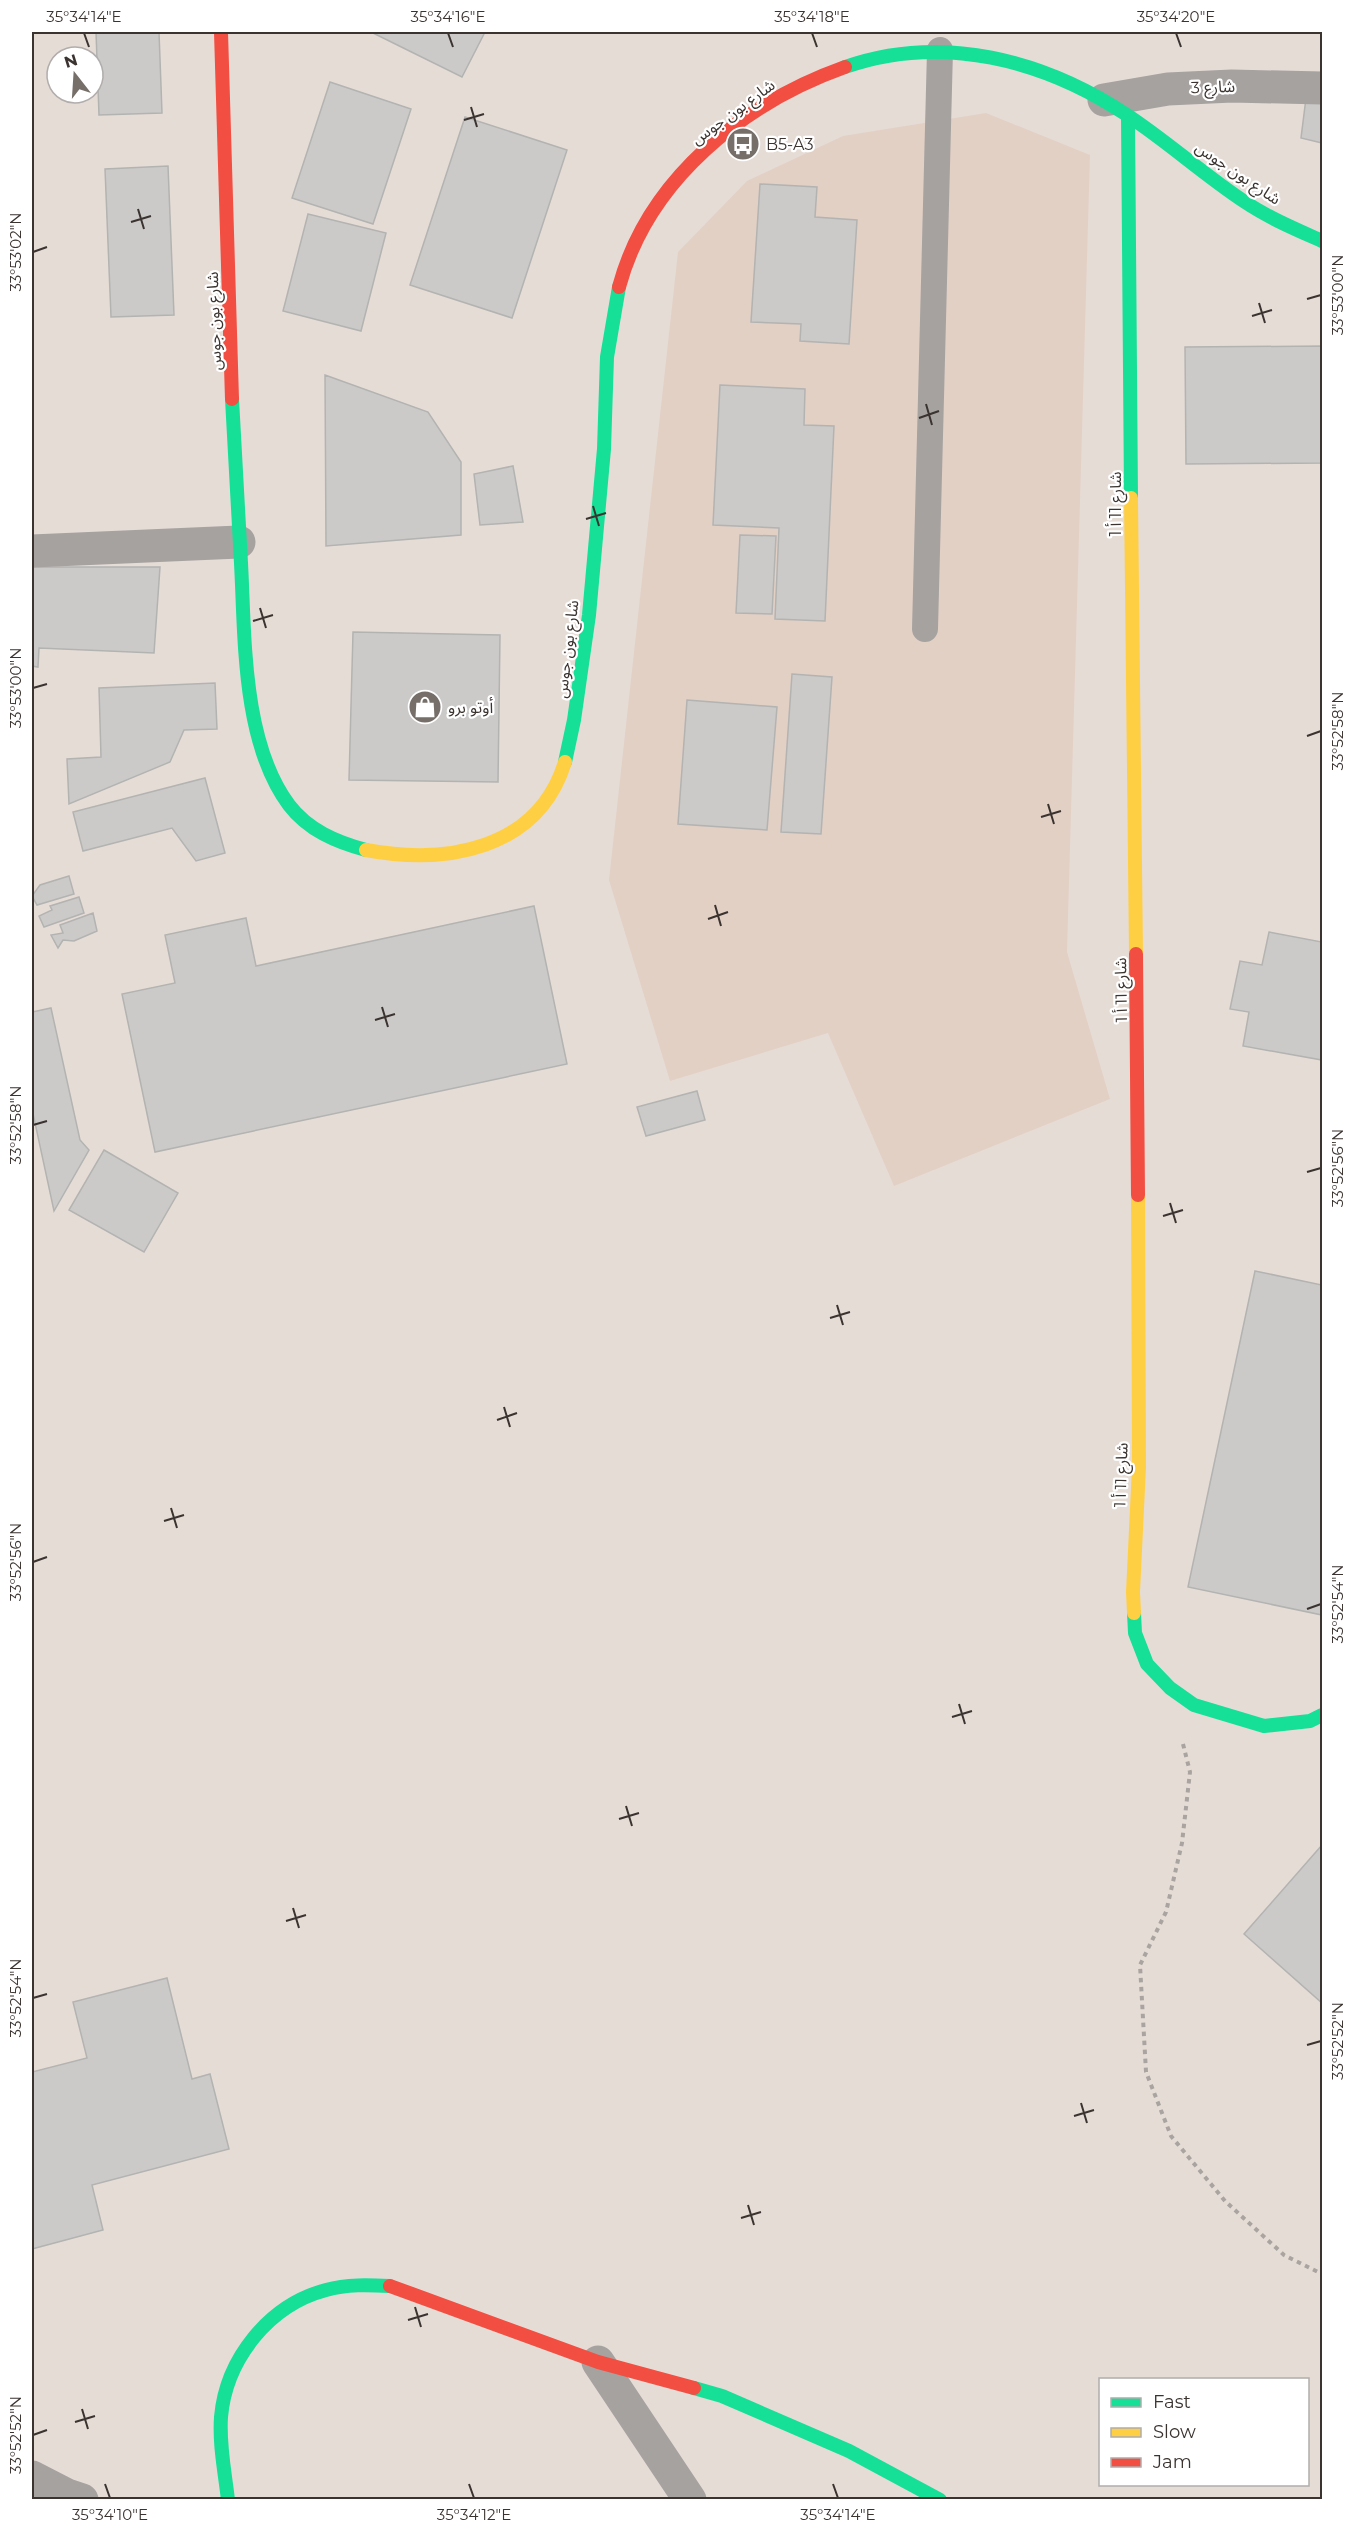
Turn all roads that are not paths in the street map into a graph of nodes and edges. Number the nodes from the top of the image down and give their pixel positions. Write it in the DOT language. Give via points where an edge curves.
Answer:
graph roads {
  1 [pos="221,32"];
  2 [pos="940,50"];
  3 [pos="1323,88"];
  4 [pos="1116,109"];
  5 [pos="1323,241"];
  6 [pos="239,542"];
  7 [pos="32,551"];
  8 [pos="925,629"];
  9 [pos="1323,1715"];
  10 [pos="598,2362"];
  11 [pos="32,2477"];
  12 [pos="82,2499"];
  13 [pos="228,2499"];
  14 [pos="690,2499"];
  15 [pos="940,2499"];
  1 -- 6 [label="street, شارع بون جوس"];
  2 -- 4 [label="street, شارع بون جوس" via="971,51 1014,63"];
  2 -- 6 [label="street, شارع بون جوس" via="835,69 783,94 716,140 668,191 644,225 622,273 611,325 587,635 571,740 548,800 526,822 503,837 477,846 409,856 373,851 307,826 279,789 262,747 248,676"];
  2 -- 8 [label="lane"];
  3 -- 4 [label="street, شارع 3" via="1168,88"];
  4 -- 5 [label="street, شارع بون جوس" via="1264,213"];
  4 -- 9 [label="street, شارع 11 أ 1" via="1138,1062 1139,1467 1135,1633 1147,1664 1194,1705 1264,1726 1310,1721"];
  6 -- 7 [label="street"];
  10 -- 13 [label="street" via="392,2286 357,2284 324,2290 292,2304 264,2325 227,2382 221,2417"];
  10 -- 14 [label="street"];
  10 -- 15 [label="street" via="722,2396 849,2451"];
  11 -- 12 [label="street"];
}
